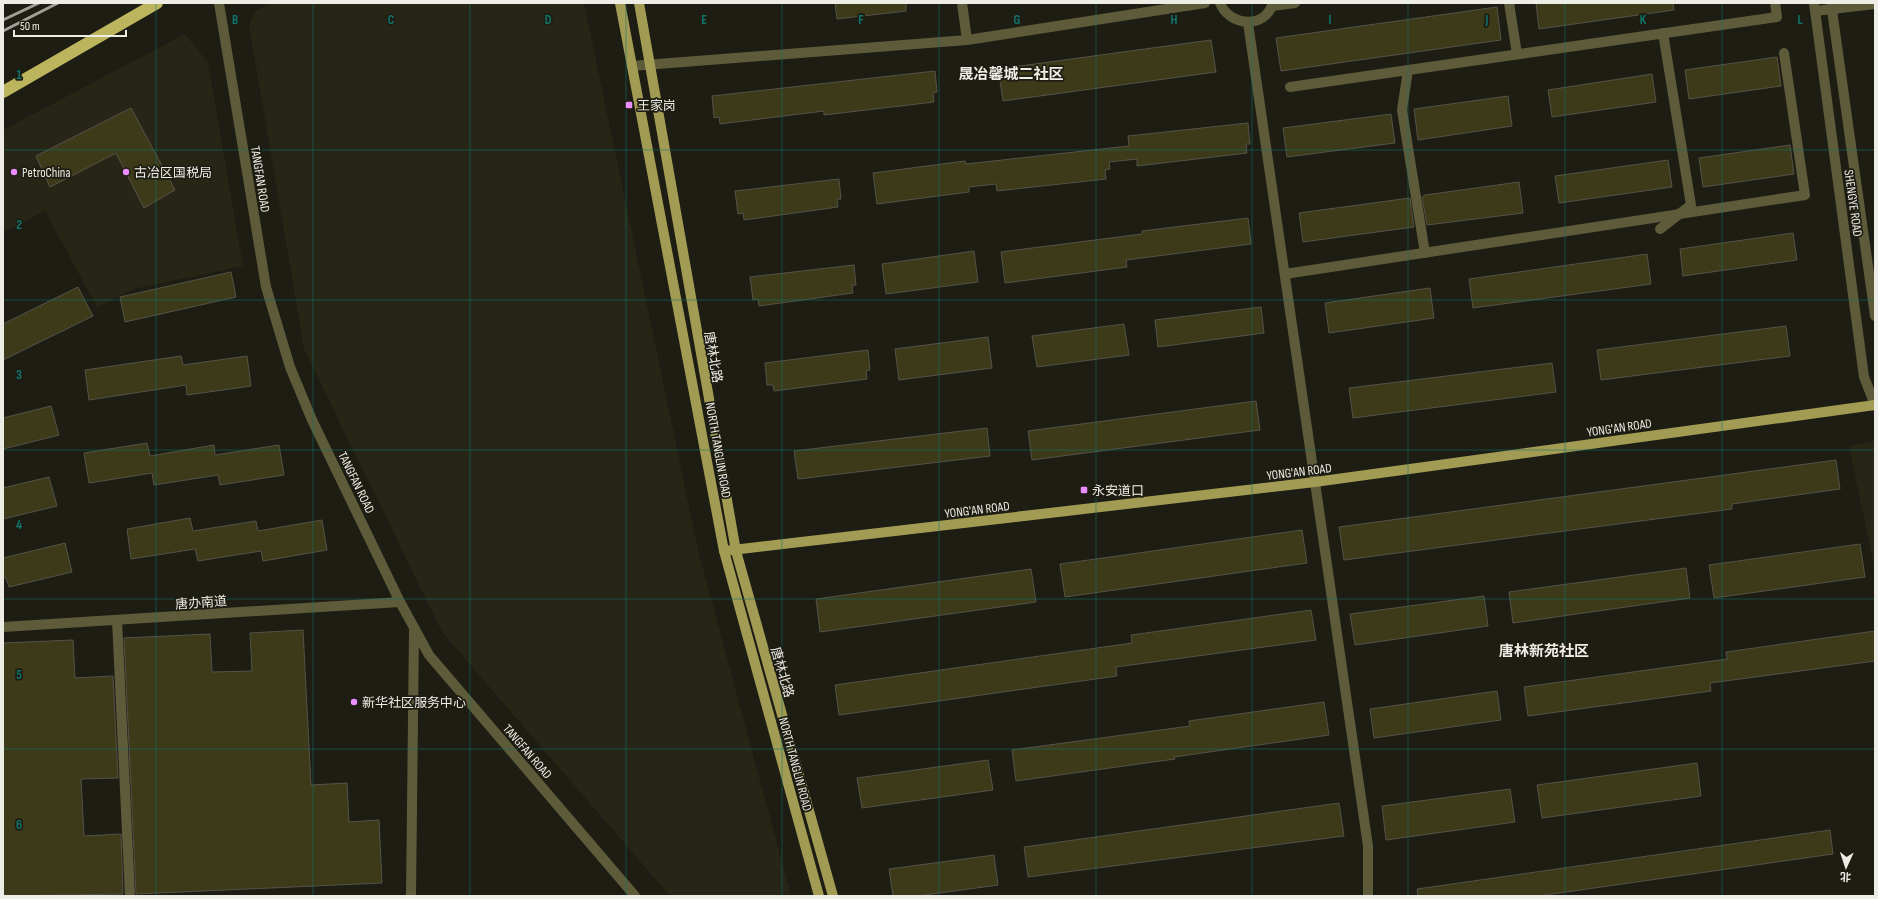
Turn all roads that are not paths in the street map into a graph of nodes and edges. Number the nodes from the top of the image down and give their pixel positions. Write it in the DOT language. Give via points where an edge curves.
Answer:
graph roads {
  1 [pos="158,3"];
  2 [pos="219,3"];
  3 [pos="620,3"];
  4 [pos="639,3"];
  5 [pos="962,3"];
  6 [pos="1205,3"];
  7 [pos="1220,3"];
  8 [pos="1295,3"];
  9 [pos="1509,3"];
  10 [pos="1775,3"];
  11 [pos="1875,4"];
  12 [pos="1272,5"];
  13 [pos="1831,6"];
  14 [pos="1814,7"];
  15 [pos="1248,23"];
  16 [pos="1663,33"];
  17 [pos="967,40"];
  18 [pos="1784,53"];
  19 [pos="1517,54"];
  20 [pos="649,64"];
  21 [pos="632,66"];
  22 [pos="1408,70"];
  23 [pos="1290,87"];
  24 [pos="3,92"];
  25 [pos="1660,229"];
  26 [pos="1425,253"];
  27 [pos="1285,274"];
  28 [pos="1875,316"];
  29 [pos="1875,404"];
  30 [pos="1315,482"];
  31 [pos="724,551"];
  32 [pos="736,551"];
  33 [pos="400,602"];
  34 [pos="116,620"];
  35 [pos="3,627"];
  36 [pos="414,630"];
  37 [pos="130,896"];
  38 [pos="411,896"];
  39 [pos="635,896"];
  40 [pos="819,896"];
  41 [pos="833,896"];
  42 [pos="1368,896"];
  1 -- 24 [label="highway"];
  2 -- 33 [label="street, TANGFAN ROAD" via="266,287 290,368 312,420"];
  3 -- 21 [label="main road, NORTH TANGLIN ROAD"];
  4 -- 20 [label="main road, 唐林北路"];
  5 -- 17 [label="street"];
  6 -- 17 [label="street"];
  7 -- 15 [label="street" via="1226,14"];
  8 -- 12 [label="street"];
  9 -- 19 [label="street"];
  10 -- 16 [label="street" via="1777,16"];
  11 -- 13 [label="street"];
  12 -- 15 [label="street" via="1262,18"];
  13 -- 14 [label="street"];
  13 -- 28 [label="street, SHENGYE ROAD"];
  14 -- 29 [label="street, SHENGYE ROAD" via="1864,377"];
  15 -- 27 [label="street"];
  16 -- 19 [label="street"];
  16 -- 25 [label="street" via="1691,205"];
  17 -- 20 [label="street"];
  18 -- 26 [label="street" via="1805,196"];
  19 -- 22 [label="street"];
  20 -- 21 [label="street"];
  20 -- 32 [label="main road, 唐林北路"];
  21 -- 31 [label="main road, NORTH TANGLIN ROAD"];
  22 -- 23 [label="street"];
  22 -- 26 [label="street" via="1402,110"];
  26 -- 27 [label="street"];
  27 -- 30 [label="street"];
  29 -- 30 [label="main road, YONG'AN ROAD"];
  30 -- 32 [label="main road, YONG'AN ROAD"];
  30 -- 42 [label="street" via="1368,846"];
  31 -- 32 [label="main road, YONG'AN ROAD"];
  31 -- 40 [label="main road, NORTH TANGLIN ROAD"];
  32 -- 41 [label="main road, 唐林北路"];
  33 -- 34 [label="street, 唐办南道"];
  33 -- 36 [label="street, TANGFAN ROAD"];
  34 -- 35 [label="street, 唐办南道"];
  34 -- 37 [label="street"];
  36 -- 38 [label="street"];
  36 -- 39 [label="street, TANGFAN ROAD" via="429,656"];
}
